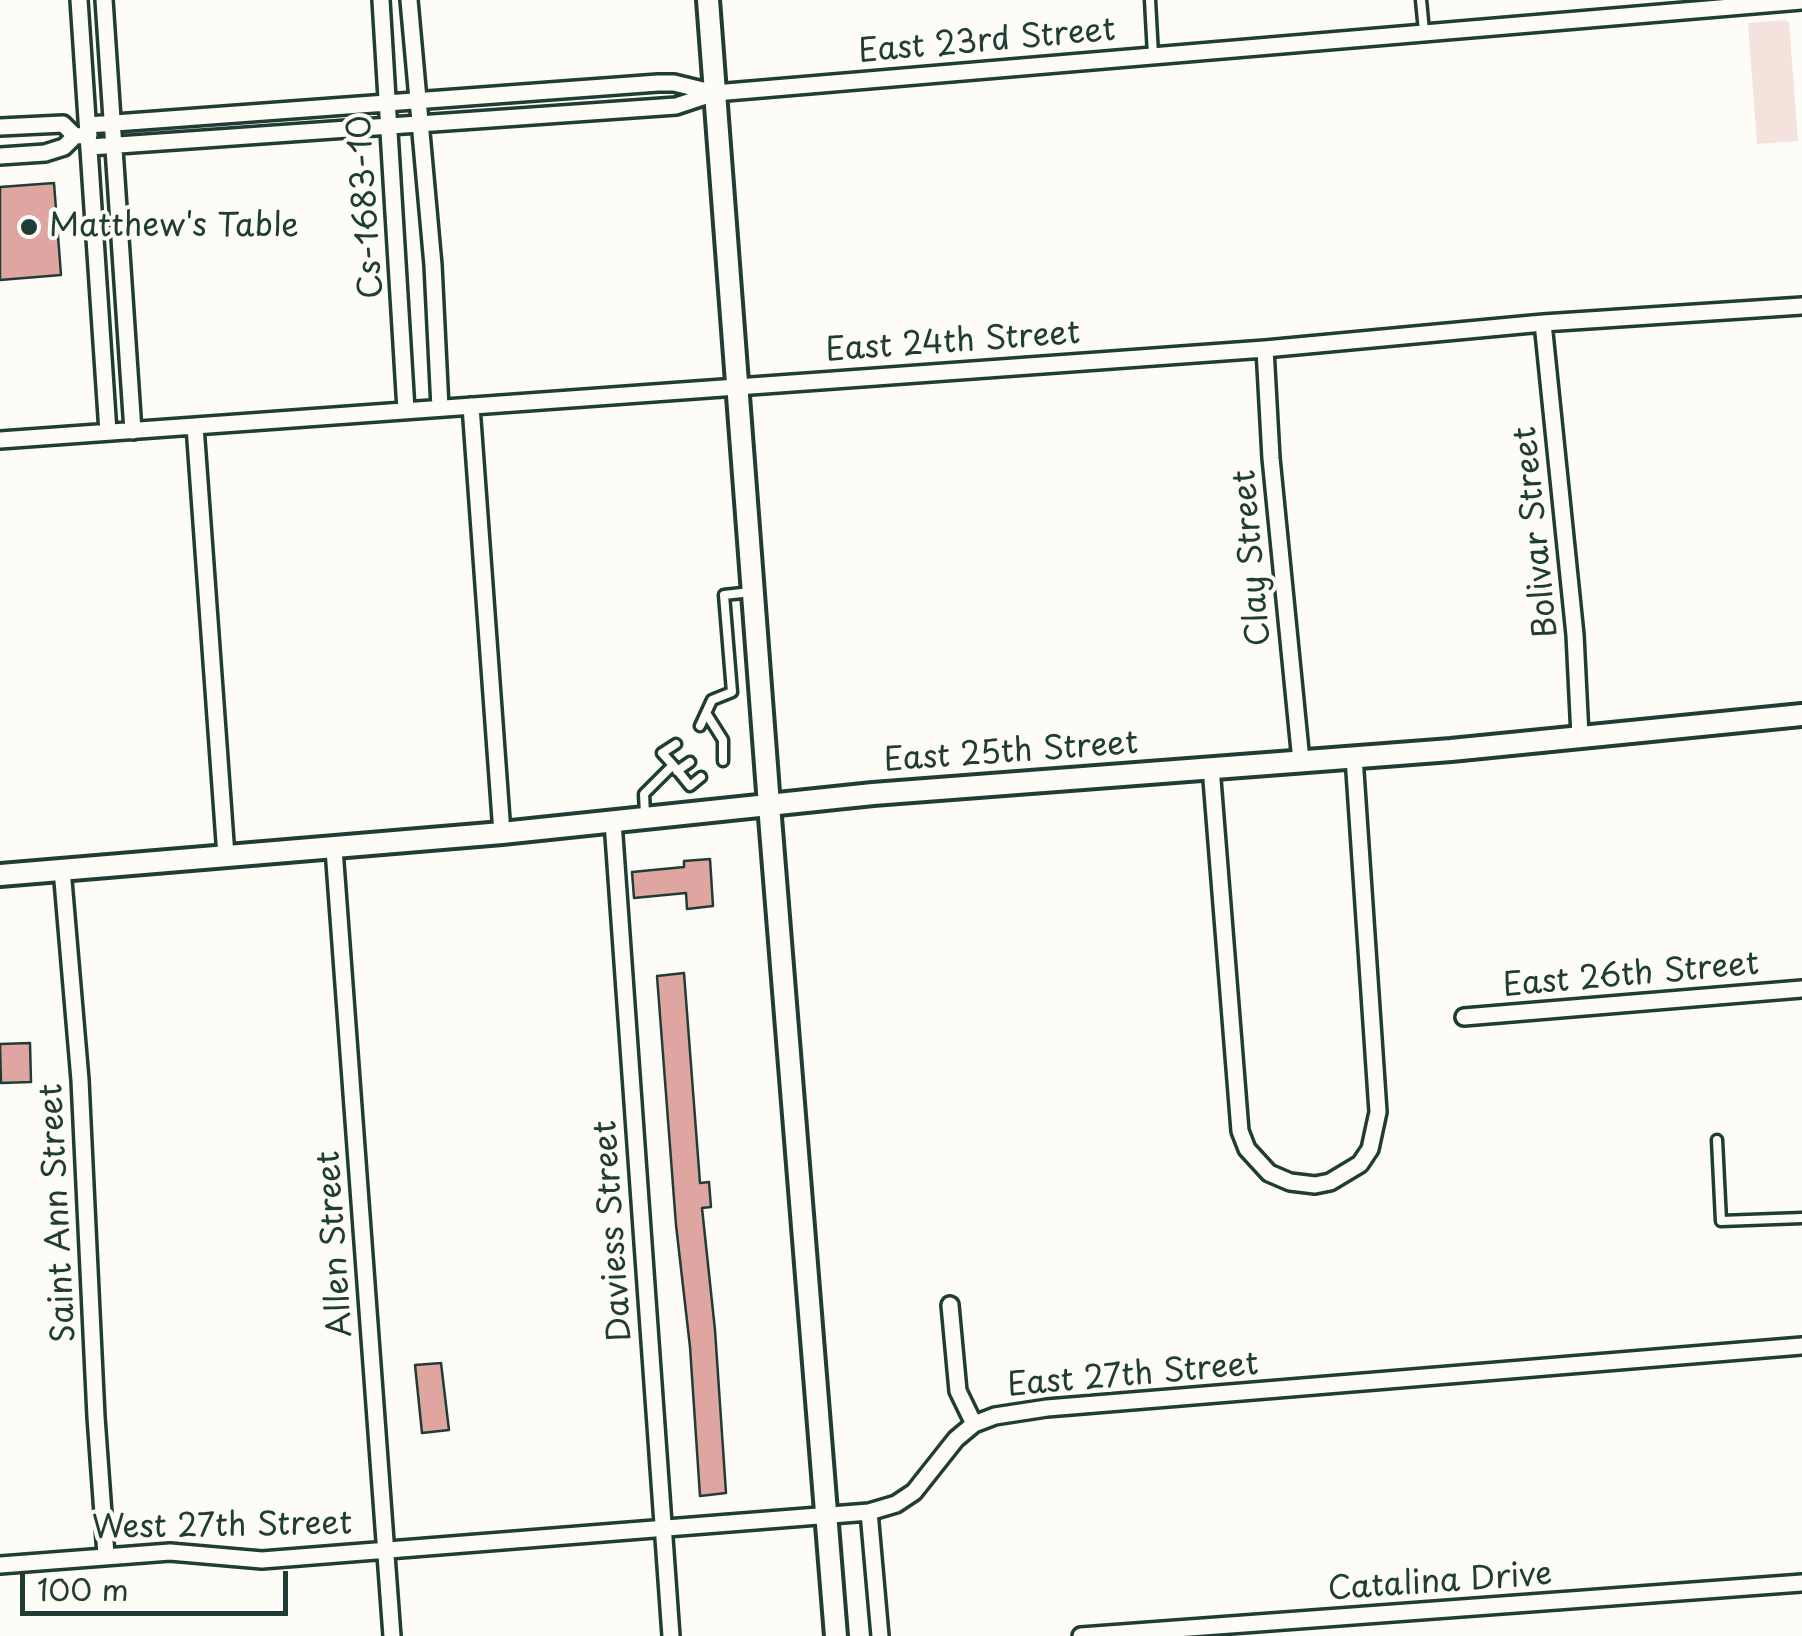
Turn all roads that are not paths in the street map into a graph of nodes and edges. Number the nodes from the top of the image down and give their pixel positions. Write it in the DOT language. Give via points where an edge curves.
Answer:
graph roads {
  1 [pos="79,0"];
  2 [pos="104,0"];
  3 [pos="381,0"];
  4 [pos="409,0"];
  5 [pos="708,0"];
  6 [pos="1150,0"];
  7 [pos="1422,0"];
  8 [pos="1802,1"];
  9 [pos="1424,31"];
  10 [pos="1153,54"];
  11 [pos="715,93"];
  12 [pos="416,99"];
  13 [pos="387,101"];
  14 [pos="112,123"];
  15 [pos="419,124"];
  16 [pos="389,127"];
  17 [pos="0,128"];
  18 [pos="85,136"];
  19 [pos="113,145"];
  20 [pos="0,156"];
  21 [pos="1802,306"];
  22 [pos="1543,323"];
  23 [pos="1265,349"];
  24 [pos="737,388"];
  25 [pos="471,406"];
  26 [pos="440,408"];
  27 [pos="406,410"];
  28 [pos="195,426"];
  29 [pos="133,430"];
  30 [pos="108,432"];
  31 [pos="0,440"];
  32 [pos="752,592"];
  33 [pos="706,714"];
  34 [pos="1802,715"];
  35 [pos="700,726"];
  36 [pos="718,731"];
  37 [pos="1580,736"];
  38 [pos="676,744"];
  39 [pos="713,746"];
  40 [pos="1354,757"];
  41 [pos="724,760"];
  42 [pos="1301,760"];
  43 [pos="690,762"];
  44 [pos="675,768"];
  45 [pos="1211,768"];
  46 [pos="701,777"];
  47 [pos="768,804"];
  48 [pos="645,818"];
  49 [pos="613,822"];
  50 [pos="502,833"];
  51 [pos="334,848"];
  52 [pos="226,856"];
  53 [pos="62,869"];
  54 [pos="0,875"];
  55 [pos="1802,989"];
  56 [pos="1464,1017"];
  57 [pos="1718,1140"];
  58 [pos="1802,1218"];
  59 [pos="950,1305"];
  60 [pos="1802,1346"];
  61 [pos="974,1424"];
  62 [pos="869,1512"];
  63 [pos="827,1516"];
  64 [pos="663,1528"];
  65 [pos="386,1551"];
  66 [pos="106,1555"];
  67 [pos="0,1565"];
  68 [pos="1802,1583"];
  69 [pos="392,1636"];
  70 [pos="671,1636"];
  71 [pos="836,1636"];
  72 [pos="880,1636"];
  73 [pos="1082,1636"];
  1 -- 18 [label="street"];
  2 -- 14 [label="street"];
  3 -- 13 [label="street, Cs-1683-10"];
  4 -- 12 [label="street"];
  5 -- 11 [label="street"];
  6 -- 10 [label="lane"];
  7 -- 9 [label="lane"];
  8 -- 9 [label="street, East 23rd Street"];
  9 -- 10 [label="street, East 23rd Street"];
  10 -- 11 [label="street, East 23rd Street"];
  11 -- 12 [label="street, East 23rd Street" via="658,83"];
  11 -- 15 [label="street, East 23rd Street" via="676,106"];
  11 -- 24 [label="street"];
  12 -- 13 [label="street, East 23rd Street"];
  12 -- 15 [label="street"];
  13 -- 14 [label="street, East 23rd Street"];
  13 -- 16 [label="street, Cs-1683-10"];
  14 -- 18 [label="street, East 23rd Street"];
  14 -- 19 [label="street"];
  15 -- 16 [label="street, East 23rd Street"];
  15 -- 26 [label="street"];
  16 -- 19 [label="street, East 23rd Street"];
  16 -- 27 [label="street, Cs-1683-10"];
  17 -- 18 [label="street" via="63,124"];
  18 -- 19 [label="street, East 23rd Street"];
  18 -- 20 [label="street" via="45,152"];
  18 -- 30 [label="street"];
  19 -- 29 [label="street"];
  21 -- 22 [label="street, East 24th Street"];
  22 -- 23 [label="street, East 24th Street"];
  22 -- 37 [label="street, Bolivar Street"];
  23 -- 24 [label="street, East 24th Street"];
  23 -- 42 [label="street, Clay Street"];
  24 -- 25 [label="street, East 24th Street"];
  24 -- 32 [label="street"];
  25 -- 26 [label="street, East 24th Street"];
  25 -- 50 [label="street"];
  26 -- 27 [label="street, East 24th Street"];
  27 -- 28 [label="street, East 24th Street"];
  28 -- 29 [label="street, East 24th Street"];
  28 -- 52 [label="street"];
  29 -- 30 [label="street, East 24th Street"];
  30 -- 31 [label="street, East 24th Street"];
  32 -- 33 [label="lane" via="724,594 732,692 712,700"];
  32 -- 47 [label="street"];
  33 -- 35 [label="lane"];
  33 -- 36 [label="lane"];
  34 -- 37 [label="street, East 25th Street"];
  36 -- 39 [label="lane"];
  36 -- 41 [label="lane"];
  37 -- 40 [label="street, East 25th Street"];
  38 -- 44 [label="lane" via="662,753"];
  40 -- 42 [label="street, East 25th Street"];
  40 -- 45 [label="street" via="1378,1112 1360,1164 1314,1185 1269,1173 1240,1131"];
  42 -- 45 [label="street, East 25th Street"];
  43 -- 44 [label="lane"];
  44 -- 46 [label="lane" via="690,786"];
  44 -- 48 [label="lane" via="644,794"];
  45 -- 47 [label="street, East 25th Street"];
  47 -- 48 [label="street, East 25th Street"];
  47 -- 63 [label="street"];
  48 -- 49 [label="street, East 25th Street"];
  49 -- 50 [label="street, East 25th Street"];
  49 -- 64 [label="street, Daviess Street"];
  50 -- 51 [label="street, East 25th Street"];
  51 -- 52 [label="street, East 25th Street"];
  51 -- 65 [label="street, Allen Street"];
  52 -- 53 [label="street, East 25th Street"];
  53 -- 54 [label="street, East 25th Street"];
  53 -- 66 [label="street, Saint Ann Street"];
  55 -- 56 [label="street, East 26th Street"];
  57 -- 58 [label="lane" via="1722,1221"];
  59 -- 61 [label="street" via="958,1391"];
  60 -- 61 [label="street, East 27th Street" via="1047,1408"];
  61 -- 62 [label="street, East 27th Street" via="914,1492"];
  62 -- 63 [label="street, East 27th Street"];
  62 -- 72 [label="street"];
  63 -- 64 [label="street, East 27th Street"];
  63 -- 71 [label="street"];
  64 -- 65 [label="street, East 27th Street"];
  64 -- 70 [label="street, Daviess Street"];
  65 -- 66 [label="street, West 27th Street" via="262,1560 170,1552"];
  65 -- 69 [label="street, Allen Street"];
  66 -- 67 [label="street, West 27th Street"];
  68 -- 73 [label="street, Catalina Drive"];
}
